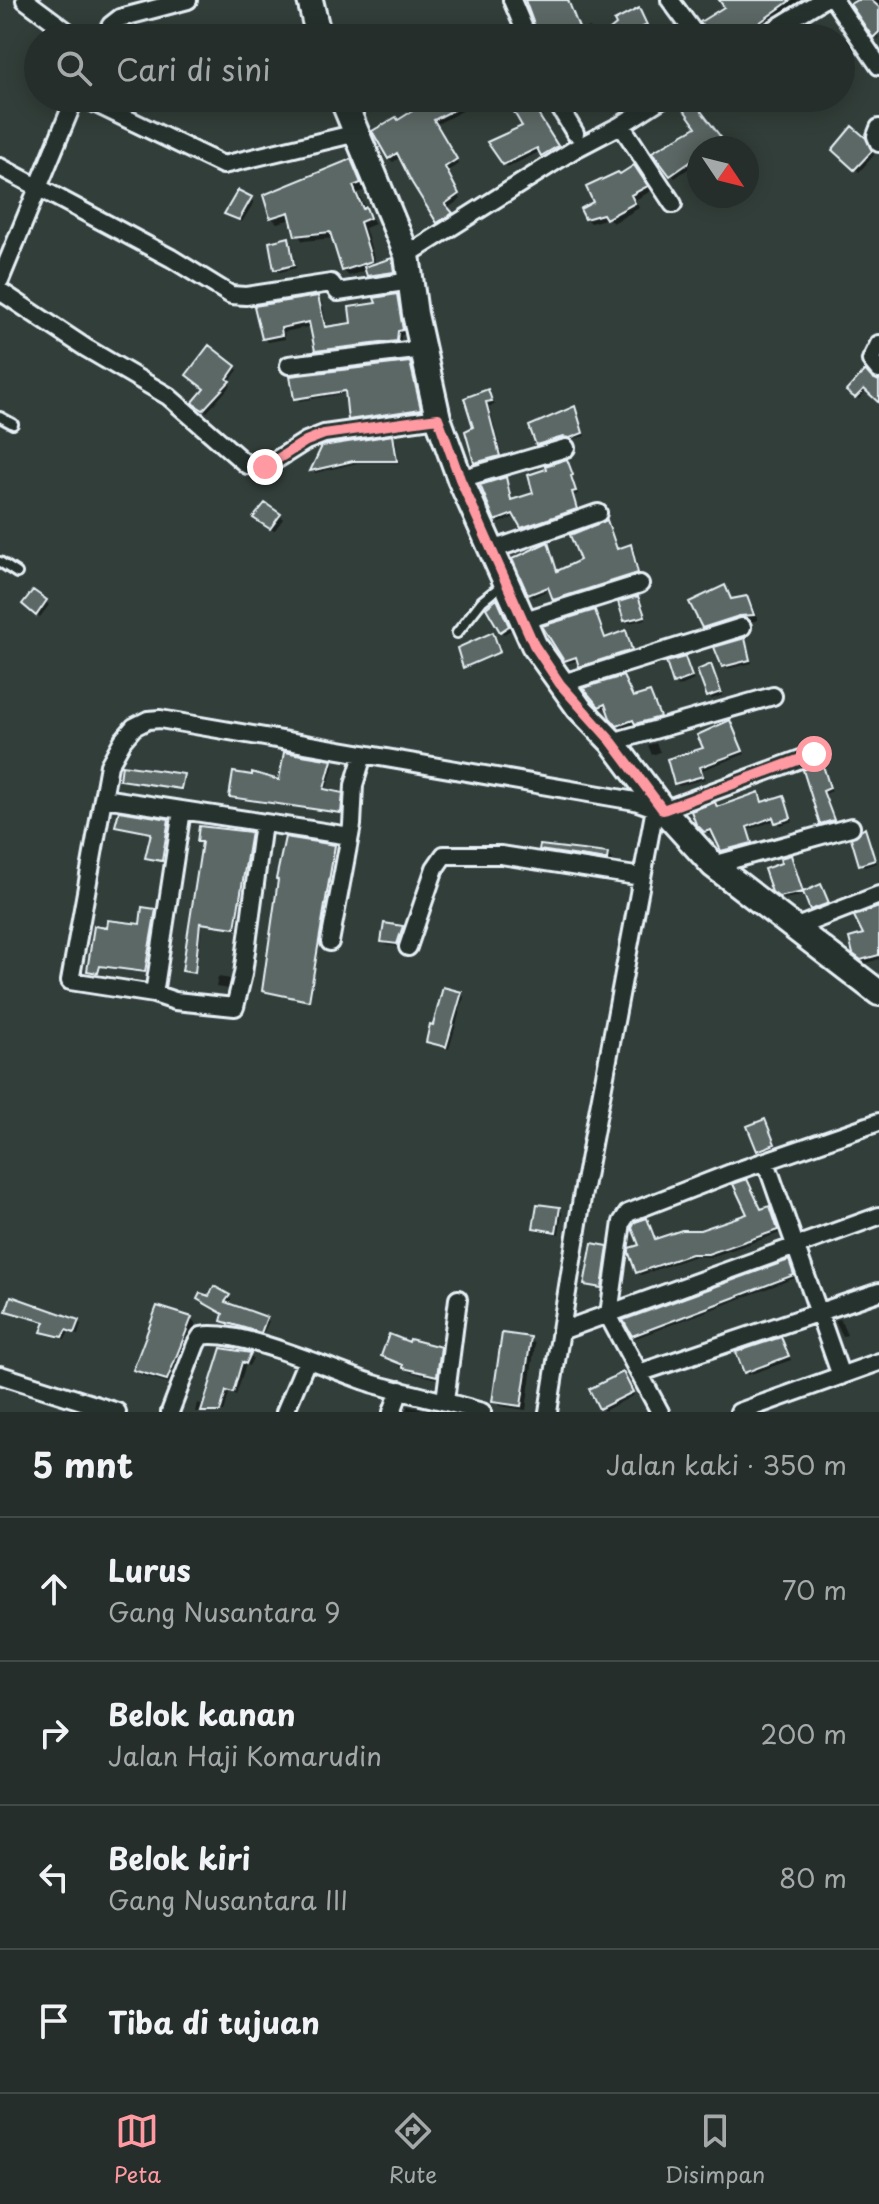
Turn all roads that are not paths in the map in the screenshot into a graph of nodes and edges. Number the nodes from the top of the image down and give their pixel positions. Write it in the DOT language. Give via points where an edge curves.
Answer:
graph roads {
  1 [pos="25,0"];
  2 [pos="188,0"];
  3 [pos="512,0"];
  4 [pos="670,0"];
  5 [pos="822,0"];
  6 [pos="834,0"];
  7 [pos="316,3"];
  8 [pos="57,24"];
  9 [pos="112,24"];
  10 [pos="318,24"];
  11 [pos="522,24"];
  12 [pos="688,24"];
  13 [pos="783,24"];
  14 [pos="850,24"];
  15 [pos="855,31"];
  16 [pos="879,66"];
  17 [pos="69,112"];
  18 [pos="113,112"];
  19 [pos="348,112"];
  20 [pos="562,112"];
  21 [pos="641,112"];
  22 [pos="621,125"];
  23 [pos="879,128"];
  24 [pos="357,133"];
  25 [pos="575,133"];
  26 [pos="879,143"];
  27 [pos="0,167"];
  28 [pos="37,188"];
  29 [pos="673,204"];
  30 [pos="407,255"];
  31 [pos="0,280"];
  32 [pos="411,281"];
  33 [pos="0,291"];
  34 [pos="879,344"];
  35 [pos="424,349"];
  36 [pos="289,365"];
  37 [pos="879,370"];
  38 [pos="0,417"];
  39 [pos="438,418"];
  40 [pos="13,424"];
  41 [pos="566,448"];
  42 [pos="460,479"];
  43 [pos="598,513"];
  44 [pos="492,550"];
  45 [pos="0,562"];
  46 [pos="17,573"];
  47 [pos="506,582"];
  48 [pos="640,584"];
  49 [pos="522,621"];
  50 [pos="742,627"];
  51 [pos="457,633"];
  52 [pos="560,684"];
  53 [pos="773,696"];
  54 [pos="612,742"];
  55 [pos="814,754"];
  56 [pos="363,755"];
  57 [pos="104,798"];
  58 [pos="659,809"];
  59 [pos="182,810"];
  60 [pos="263,823"];
  61 [pos="851,827"];
  62 [pos="350,836"];
  63 [pos="713,865"];
  64 [pos="642,877"];
  65 [pos="879,895"];
  66 [pos="794,928"];
  67 [pos="330,942"];
  68 [pos="408,947"];
  69 [pos="879,993"];
  70 [pos="154,994"];
  71 [pos="879,1122"];
  72 [pos="766,1162"];
  73 [pos="879,1216"];
  74 [pos="794,1247"];
  75 [pos="879,1292"];
  76 [pos="458,1299"];
  77 [pos="817,1312"];
  78 [pos="609,1314"];
  79 [pos="561,1331"];
  80 [pos="307,1360"];
  81 [pos="879,1362"];
  82 [pos="639,1373"];
  83 [pos="0,1375"];
  84 [pos="841,1376"];
  85 [pos="400,1390"];
  86 [pos="445,1401"];
  87 [pos="117,1412"];
  88 [pos="170,1412"];
  89 [pos="285,1412"];
  90 [pos="392,1412"];
  91 [pos="482,1412"];
  92 [pos="548,1412"];
  93 [pos="660,1412"];
  94 [pos="739,1412"];
  1 -- 8 [label="street"];
  2 -- 9 [label="street"];
  3 -- 11 [label="street"];
  4 -- 12 [label="street"];
  5 -- 13 [label="street"];
  6 -- 14 [label="street"];
  7 -- 10 [label="street"];
  15 -- 16 [label="street"];
  17 -- 28 [label="street"];
  18 -- 24 [label="street" via="223,165"];
  19 -- 24 [label="street"];
  20 -- 25 [label="street"];
  21 -- 22 [label="street"];
  22 -- 29 [label="street"];
  22 -- 30 [label="street"];
  23 -- 26 [label="street"];
  24 -- 30 [label="street"];
  27 -- 28 [label="street"];
  28 -- 31 [label="street"];
  28 -- 32 [label="street" via="231,295 331,283 338,292"];
  30 -- 32 [label="street"];
  32 -- 35 [label="street"];
  33 -- 39 [label="street" via="168,396 247,465 265,467 324,434"];
  34 -- 37 [label="street" via="871,360"];
  35 -- 36 [label="street"];
  35 -- 39 [label="street"];
  38 -- 40 [label="lane"];
  39 -- 42 [label="street"];
  41 -- 42 [label="street"];
  42 -- 44 [label="street"];
  43 -- 44 [label="street"];
  44 -- 47 [label="street"];
  45 -- 46 [label="lane"];
  47 -- 49 [label="street"];
  47 -- 51 [label="lane" via="482,601"];
  48 -- 49 [label="street"];
  49 -- 52 [label="street"];
  50 -- 52 [label="street"];
  52 -- 54 [label="street"];
  53 -- 54 [label="street"];
  54 -- 58 [label="street"];
  55 -- 58 [label="street"];
  56 -- 57 [label="street" via="148,720 123,740 109,765"];
  56 -- 58 [label="street"];
  56 -- 62 [label="street" via="354,785"];
  57 -- 59 [label="street"];
  57 -- 70 [label="street" via="70,981"];
  58 -- 63 [label="street"];
  58 -- 64 [label="street"];
  59 -- 60 [label="street"];
  59 -- 70 [label="street"];
  60 -- 62 [label="street"];
  60 -- 70 [label="street" via="235,1007"];
  61 -- 63 [label="street"];
  62 -- 67 [label="street"];
  63 -- 66 [label="street"];
  64 -- 68 [label="street" via="501,855 444,855"];
  64 -- 79 [label="street"];
  65 -- 66 [label="street"];
  66 -- 69 [label="street"];
  71 -- 72 [label="street"];
  72 -- 74 [label="street"];
  72 -- 78 [label="street" via="628,1213 622,1222"];
  73 -- 74 [label="street"];
  74 -- 77 [label="street"];
  74 -- 78 [label="street"];
  75 -- 77 [label="street"];
  76 -- 86 [label="street"];
  77 -- 82 [label="street"];
  77 -- 84 [label="street"];
  78 -- 79 [label="street"];
  78 -- 82 [label="street"];
  79 -- 92 [label="street"];
  80 -- 85 [label="street"];
  80 -- 88 [label="street" via="218,1333 201,1336"];
  80 -- 89 [label="street"];
  81 -- 84 [label="street"];
  82 -- 93 [label="street"];
  83 -- 87 [label="street"];
  84 -- 94 [label="street"];
  85 -- 86 [label="street"];
  85 -- 90 [label="street"];
  86 -- 91 [label="street"];
}
